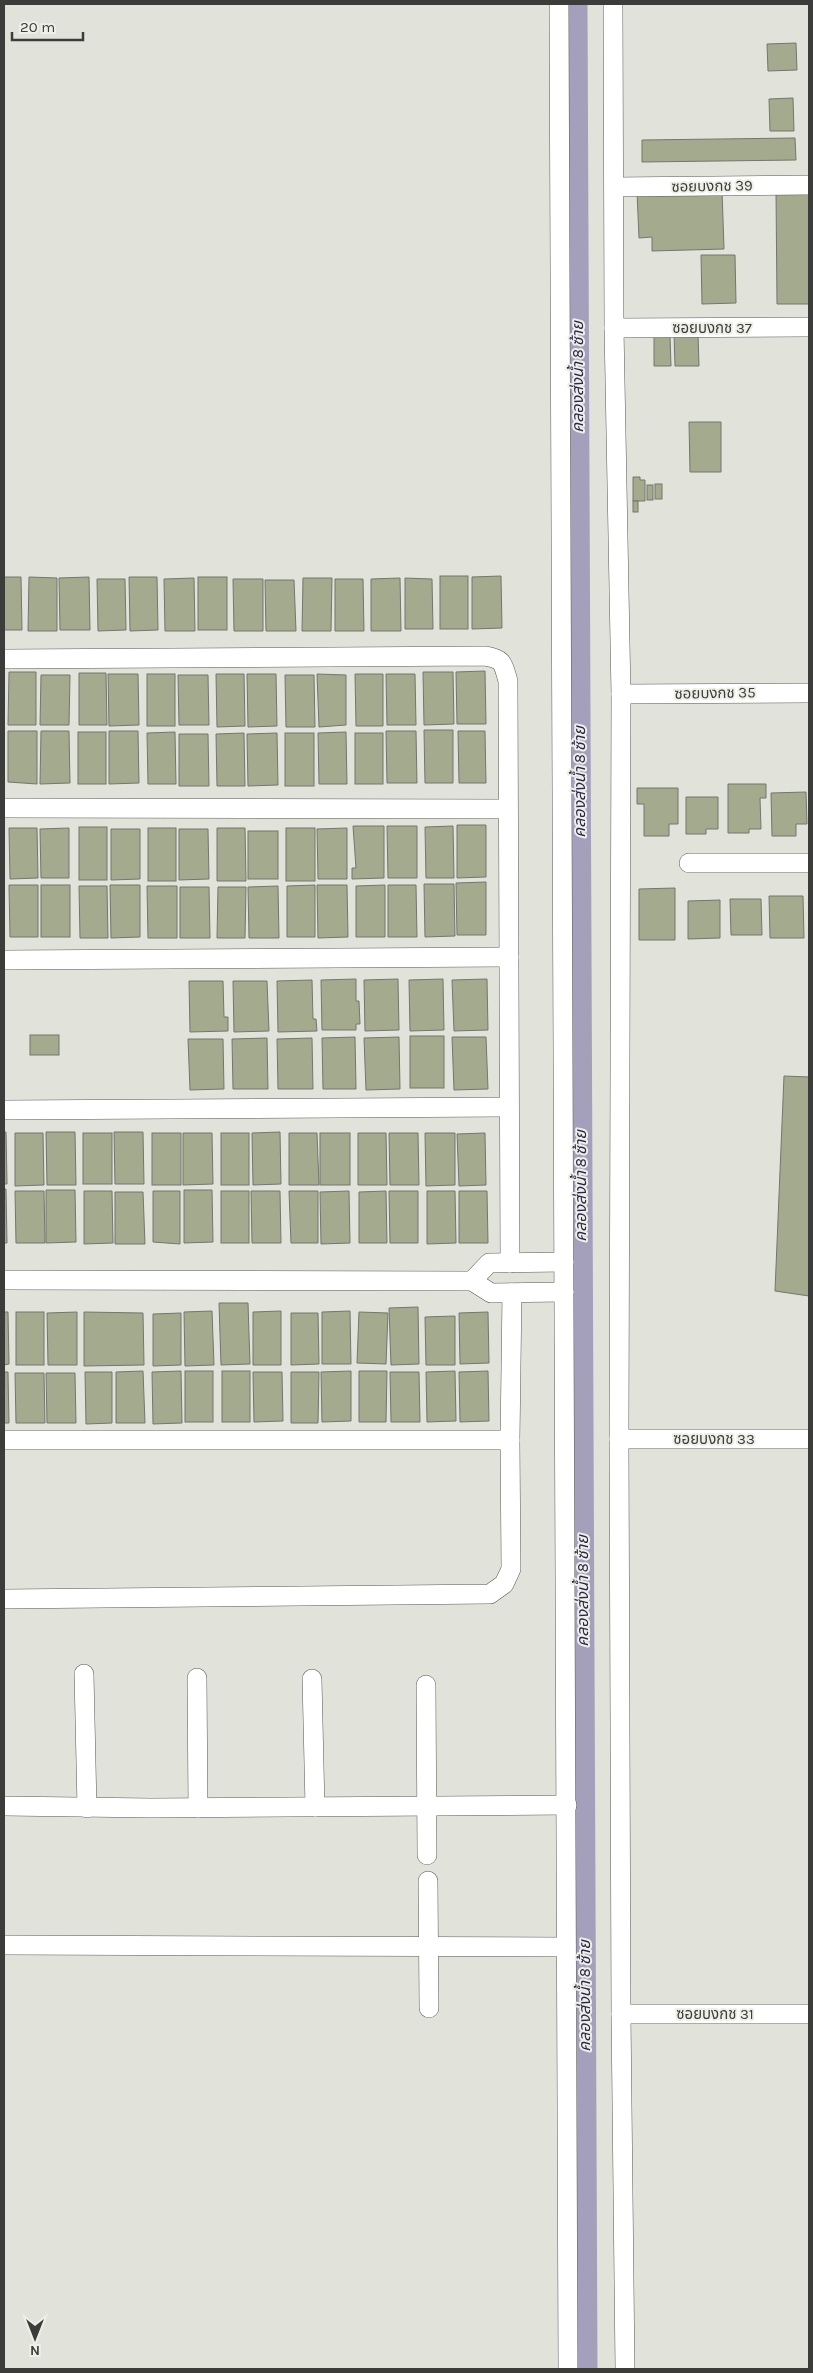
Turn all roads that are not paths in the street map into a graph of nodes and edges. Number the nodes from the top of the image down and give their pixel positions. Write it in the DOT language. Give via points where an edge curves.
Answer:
graph roads {
  1 [pos="559,4"];
  2 [pos="613,4"];
  3 [pos="809,185"];
  4 [pos="614,186"];
  5 [pos="809,327"];
  6 [pos="614,328"];
  7 [pos="4,660"];
  8 [pos="809,692"];
  9 [pos="621,694"];
  10 [pos="4,808"];
  11 [pos="508,809"];
  12 [pos="689,863"];
  13 [pos="809,863"];
  14 [pos="509,957"];
  15 [pos="4,960"];
  16 [pos="509,1107"];
  17 [pos="4,1110"];
  18 [pos="564,1262"];
  19 [pos="510,1263"];
  20 [pos="4,1280"];
  21 [pos="472,1281"];
  22 [pos="564,1292"];
  23 [pos="512,1293"];
  24 [pos="619,1439"];
  25 [pos="809,1439"];
  26 [pos="4,1440"];
  27 [pos="510,1440"];
  28 [pos="4,1599"];
  29 [pos="84,1674"];
  30 [pos="197,1678"];
  31 [pos="312,1679"];
  32 [pos="426,1685"];
  33 [pos="566,1804"];
  34 [pos="4,1806"];
  35 [pos="427,1806"];
  36 [pos="315,1807"];
  37 [pos="86,1808"];
  38 [pos="198,1808"];
  39 [pos="427,1855"];
  40 [pos="428,1881"];
  41 [pos="4,1945"];
  42 [pos="428,1946"];
  43 [pos="566,1947"];
  44 [pos="429,2008"];
  45 [pos="621,2014"];
  46 [pos="809,2014"];
  47 [pos="568,2369"];
  48 [pos="625,2369"];
  1 -- 18 [label="street"];
  2 -- 4 [label="street"];
  3 -- 4 [label="street, ซอยบงกช 39"];
  4 -- 6 [label="street"];
  5 -- 6 [label="street, ซอยบงกช 37"];
  6 -- 9 [label="street"];
  7 -- 11 [label="street" via="497,658 503,663 508,680"];
  8 -- 9 [label="street, ซอยบงกช 35"];
  9 -- 24 [label="street"];
  10 -- 11 [label="street"];
  11 -- 14 [label="street"];
  12 -- 13 [label="street"];
  14 -- 15 [label="street"];
  14 -- 16 [label="street"];
  16 -- 17 [label="street"];
  16 -- 19 [label="street"];
  18 -- 19 [label="street"];
  18 -- 22 [label="street"];
  19 -- 21 [label="street" via="489,1263"];
  20 -- 21 [label="street"];
  21 -- 23 [label="street" via="491,1293"];
  22 -- 23 [label="street"];
  22 -- 33 [label="street"];
  23 -- 27 [label="street"];
  24 -- 25 [label="street, ซอยบงกช 33"];
  24 -- 45 [label="street"];
  26 -- 27 [label="street"];
  27 -- 28 [label="street" via="511,1569 504,1584 490,1594"];
  29 -- 37 [label="street"];
  30 -- 38 [label="street"];
  31 -- 36 [label="street"];
  32 -- 35 [label="street"];
  33 -- 35 [label="street"];
  33 -- 43 [label="street"];
  34 -- 37 [label="street"];
  35 -- 36 [label="street"];
  35 -- 39 [label="street"];
  36 -- 38 [label="street"];
  37 -- 38 [label="street"];
  40 -- 42 [label="street"];
  41 -- 42 [label="street"];
  42 -- 43 [label="street"];
  42 -- 44 [label="street"];
  43 -- 47 [label="street"];
  45 -- 46 [label="street, ซอยบงกช 31"];
  45 -- 48 [label="street"];
}
